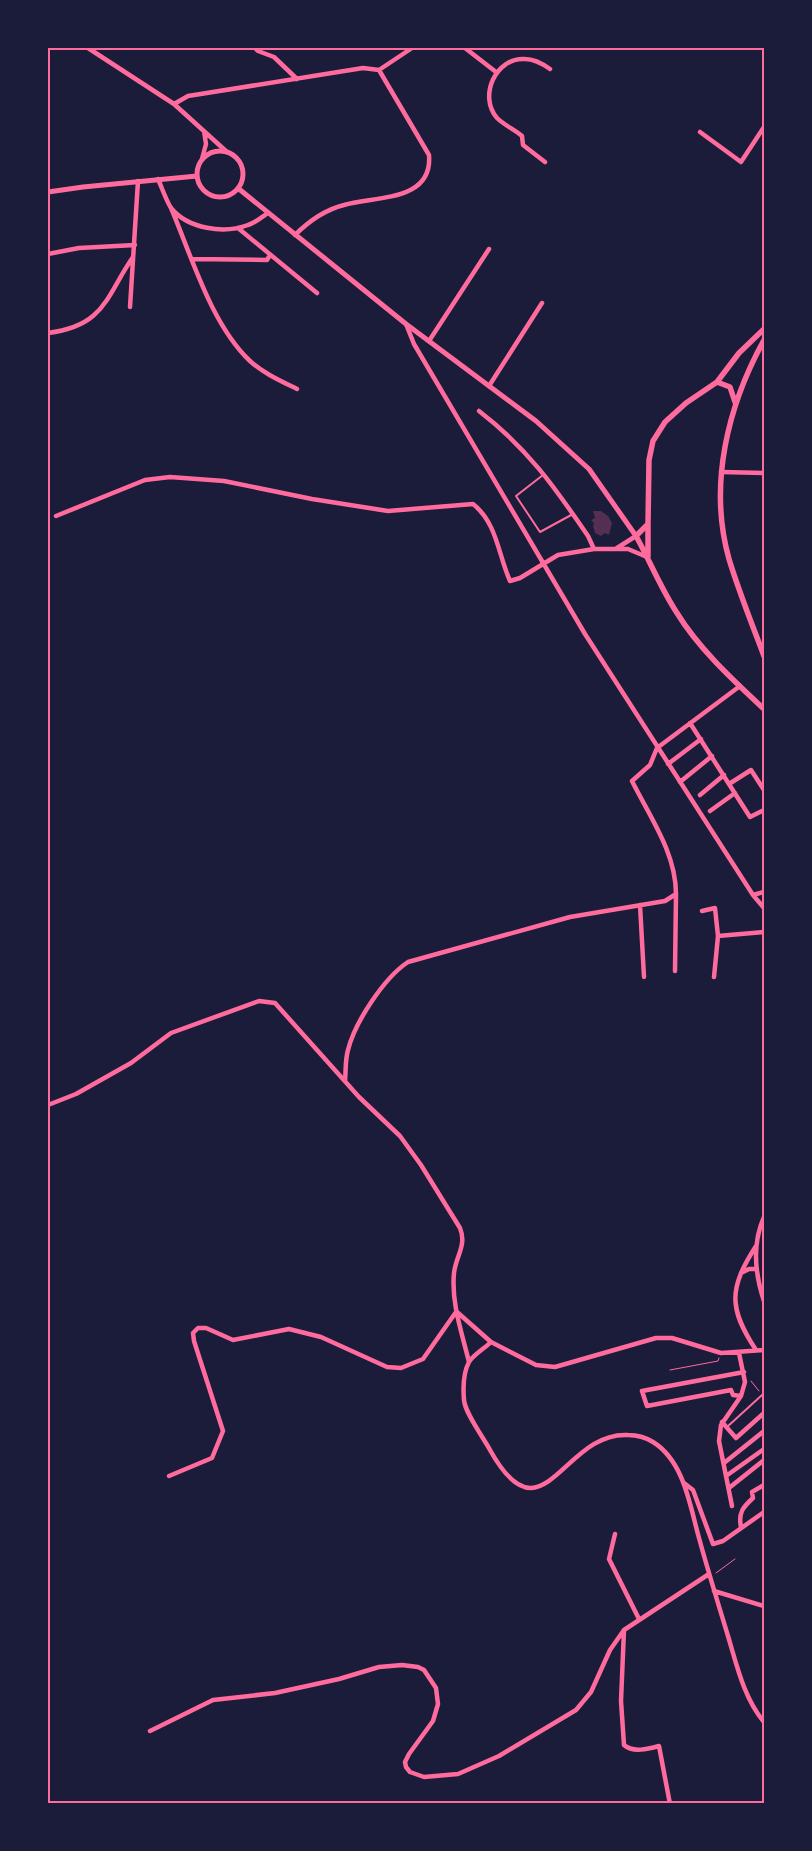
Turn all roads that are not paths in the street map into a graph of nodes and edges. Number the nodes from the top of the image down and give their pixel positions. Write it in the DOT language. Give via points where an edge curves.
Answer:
graph roads {
  1 [pos="89,48"];
  2 [pos="255,48"];
  3 [pos="412,48"];
  4 [pos="465,48"];
  5 [pos="550,69"];
  6 [pos="379,70"];
  7 [pos="496,72"];
  8 [pos="297,80"];
  9 [pos="174,104"];
  10 [pos="764,127"];
  11 [pos="204,131"];
  12 [pos="700,132"];
  13 [pos="226,152"];
  14 [pos="202,159"];
  15 [pos="545,162"];
  16 [pos="197,176"];
  17 [pos="158,179"];
  18 [pos="138,181"];
  19 [pos="239,189"];
  20 [pos="48,192"];
  21 [pos="171,208"];
  22 [pos="268,213"];
  23 [pos="238,228"];
  24 [pos="295,235"];
  25 [pos="135,245"];
  26 [pos="489,249"];
  27 [pos="48,254"];
  28 [pos="134,255"];
  29 [pos="270,255"];
  30 [pos="192,259"];
  31 [pos="317,293"];
  32 [pos="542,303"];
  33 [pos="130,307"];
  34 [pos="406,324"];
  35 [pos="764,329"];
  36 [pos="48,333"];
  37 [pos="754,340"];
  38 [pos="764,340"];
  39 [pos="428,341"];
  40 [pos="759,350"];
  41 [pos="717,382"];
  42 [pos="489,386"];
  43 [pos="297,389"];
  44 [pos="735,402"];
  45 [pos="479,411"];
  46 [pos="721,472"];
  47 [pos="764,473"];
  48 [pos="544,474"];
  49 [pos="573,514"];
  50 [pos="56,516"];
  51 [pos="648,524"];
  52 [pos="636,536"];
  53 [pos="617,548"];
  54 [pos="594,549"];
  55 [pos="648,558"];
  56 [pos="545,564"];
  57 [pos="764,656"];
  58 [pos="740,686"];
  59 [pos="764,709"];
  60 [pos="690,723"];
  61 [pos="701,739"];
  62 [pos="657,748"];
  63 [pos="712,756"];
  64 [pos="668,764"];
  65 [pos="724,775"];
  66 [pos="680,782"];
  67 [pos="730,784"];
  68 [pos="764,790"];
  69 [pos="735,793"];
  70 [pos="700,794"];
  71 [pos="764,810"];
  72 [pos="710,811"];
  73 [pos="764,892"];
  74 [pos="676,894"];
  75 [pos="753,895"];
  76 [pos="640,905"];
  77 [pos="764,908"];
  78 [pos="702,910"];
  79 [pos="764,932"];
  80 [pos="718,936"];
  81 [pos="675,971"];
  82 [pos="644,976"];
  83 [pos="714,977"];
  84 [pos="345,1080"];
  85 [pos="48,1106"];
  86 [pos="764,1218"];
  87 [pos="756,1246"];
  88 [pos="756,1269"];
  89 [pos="740,1274"];
  90 [pos="764,1301"];
  91 [pos="456,1312"];
  92 [pos="491,1342"];
  93 [pos="756,1350"];
  94 [pos="739,1353"];
  95 [pos="763,1353"];
  96 [pos="469,1362"];
  97 [pos="744,1372"];
  98 [pos="762,1395"];
  99 [pos="741,1396"];
  100 [pos="764,1413"];
  101 [pos="722,1422"];
  102 [pos="726,1427"];
  103 [pos="764,1431"];
  104 [pos="764,1448"];
  105 [pos="764,1460"];
  106 [pos="724,1463"];
  107 [pos="169,1476"];
  108 [pos="726,1476"];
  109 [pos="684,1483"];
  110 [pos="764,1485"];
  111 [pos="729,1488"];
  112 [pos="732,1506"];
  113 [pos="764,1512"];
  114 [pos="741,1527"];
  115 [pos="615,1534"];
  116 [pos="709,1575"];
  117 [pos="714,1591"];
  118 [pos="764,1606"];
  119 [pos="639,1619"];
  120 [pos="624,1630"];
  121 [pos="764,1722"];
  122 [pos="150,1731"];
  123 [pos="670,1804"];
  1 -- 9 [label="street"];
  2 -- 8 [label="street" via="274,57"];
  3 -- 6 [label="street"];
  4 -- 7 [label="street"];
  5 -- 7 [label="street" via="524,58"];
  6 -- 8 [label="street" via="363,68"];
  6 -- 24 [label="street" via="429,155 426,177 408,193 343,205 318,215"];
  7 -- 15 [label="street" via="489,93 490,105 497,118 522,136 523,145"];
  8 -- 9 [label="street" via="188,96"];
  9 -- 11 [label="street"];
  10 -- 12 [label="street" via="740,162"];
  11 -- 13 [label="street"];
  11 -- 14 [label="street" via="206,144"];
  13 -- 14 [label="street" via="213,152"];
  13 -- 19 [label="street" via="238,159 242,166"];
  14 -- 16 [label="street"];
  16 -- 17 [label="street"];
  16 -- 19 [label="street" via="203,190 210,195 225,197"];
  17 -- 18 [label="street"];
  17 -- 21 [label="street"];
  18 -- 20 [label="street"];
  18 -- 25 [label="street"];
  19 -- 22 [label="street"];
  21 -- 23 [label="street" via="187,221 207,228"];
  21 -- 30 [label="street"];
  22 -- 23 [label="street"];
  22 -- 24 [label="street"];
  23 -- 29 [label="street"];
  24 -- 34 [label="street"];
  25 -- 27 [label="street" via="79,248"];
  25 -- 28 [label="street"];
  26 -- 39 [label="street"];
  28 -- 33 [label="street"];
  28 -- 36 [label="street" via="108,300 97,312 75,327"];
  29 -- 30 [label="street" via="267,260"];
  29 -- 31 [label="street"];
  30 -- 43 [label="street" via="214,310 238,347 263,371"];
  32 -- 42 [label="street"];
  34 -- 39 [label="street"];
  34 -- 56 [label="street" via="414,344"];
  35 -- 37 [label="main road"];
  37 -- 40 [label="main road" via="759,343"];
  37 -- 41 [label="main road" via="739,353"];
  38 -- 40 [label="main road"];
  39 -- 42 [label="street"];
  40 -- 44 [label="main road"];
  41 -- 44 [label="main road" via="730,387"];
  41 -- 51 [label="main road" via="679,409 665,422 653,441 649,460"];
  42 -- 52 [label="street" via="536,421 589,469"];
  44 -- 46 [label="main road"];
  45 -- 48 [label="street" via="523,448"];
  46 -- 47 [label="street"];
  46 -- 57 [label="main road" via="721,508 728,557"];
  48 -- 49 [label="street"];
  48 -- 49 [label="lane" via="516,496 532,523 540,532"];
  49 -- 54 [label="street"];
  50 -- 56 [label="street" via="145,480 170,477 224,480 388,511 473,504 482,511 494,530 502,564 510,581"];
  51 -- 52 [label="main road"];
  51 -- 55 [label="main road"];
  52 -- 53 [label="street"];
  52 -- 55 [label="main road"];
  53 -- 54 [label="street"];
  53 -- 55 [label="street" via="634,550"];
  54 -- 56 [label="street" via="558,556"];
  55 -- 58 [label="main road" via="676,613"];
  56 -- 62 [label="street"];
  58 -- 59 [label="main road"];
  58 -- 60 [label="street"];
  60 -- 61 [label="street"];
  60 -- 62 [label="street"];
  61 -- 63 [label="street"];
  61 -- 64 [label="street"];
  62 -- 64 [label="street"];
  62 -- 74 [label="street" via="650,765 632,781 664,842 676,875"];
  63 -- 65 [label="street"];
  63 -- 66 [label="street"];
  64 -- 66 [label="street"];
  65 -- 67 [label="street"];
  65 -- 70 [label="street"];
  66 -- 75 [label="street"];
  67 -- 68 [label="street" via="751,770"];
  67 -- 69 [label="street"];
  69 -- 71 [label="street" via="750,817"];
  69 -- 72 [label="street"];
  73 -- 75 [label="street"];
  74 -- 76 [label="street" via="666,901"];
  74 -- 81 [label="street"];
  75 -- 77 [label="street"];
  76 -- 82 [label="street"];
  76 -- 84 [label="street" via="570,917 408,962 391,976 354,1030"];
  78 -- 80 [label="street" via="715,908"];
  79 -- 80 [label="street"];
  80 -- 83 [label="street"];
  84 -- 85 [label="street" via="275,1004 260,1001 171,1033 131,1063"];
  84 -- 91 [label="street" via="400,1136 460,1228 462,1246 453,1286"];
  86 -- 87 [label="street"];
  87 -- 88 [label="street"];
  87 -- 89 [label="street"];
  88 -- 89 [label="street"];
  88 -- 90 [label="street"];
  89 -- 93 [label="street" via="734,1293 736,1313"];
  91 -- 92 [label="street"];
  91 -- 96 [label="street"];
  91 -- 107 [label="street" via="423,1359 401,1368 387,1367 321,1337 289,1329 233,1340 206,1328 198,1328 192,1336 223,1425 222,1438 209,1461"];
  92 -- 94 [label="street" via="536,1365 555,1366 656,1338 672,1338 722,1353"];
  92 -- 96 [label="street"];
  93 -- 94 [label="street"];
  93 -- 95 [label="street"];
  94 -- 97 [label="street"];
  96 -- 109 [label="street" via="464,1381 464,1403 497,1462 513,1481 524,1488 543,1486 590,1444 620,1435 652,1441 673,1463"];
  97 -- 99 [label="street"];
  97 -- 99 [label="street" via="642,1391 647,1406 731,1390 732,1395"];
  98 -- 102 [label="lane"];
  99 -- 101 [label="street"];
  100 -- 102 [label="street" via="736,1438"];
  101 -- 102 [label="street"];
  101 -- 106 [label="street" via="719,1441"];
  103 -- 106 [label="street"];
  104 -- 108 [label="street"];
  105 -- 111 [label="street"];
  106 -- 108 [label="street"];
  108 -- 111 [label="street"];
  109 -- 114 [label="street" via="693,1490 713,1544 723,1541"];
  109 -- 116 [label="street"];
  110 -- 114 [label="street" via="752,1492 753,1498 742,1508"];
  111 -- 112 [label="street"];
  113 -- 114 [label="street"];
  115 -- 119 [label="street" via="610,1559"];
  116 -- 117 [label="street"];
  116 -- 119 [label="street"];
  117 -- 118 [label="street"];
  117 -- 121 [label="street" via="745,1690"];
  119 -- 120 [label="street"];
  120 -- 122 [label="street" via="610,1650 591,1692 576,1710 499,1756 458,1774 424,1777 406,1767 405,1762 433,1721 438,1704 436,1688 429,1674 418,1667 379,1667 275,1693 213,1700"];
  120 -- 123 [label="street" via="621,1701 624,1745 646,1750 659,1746"];
}
